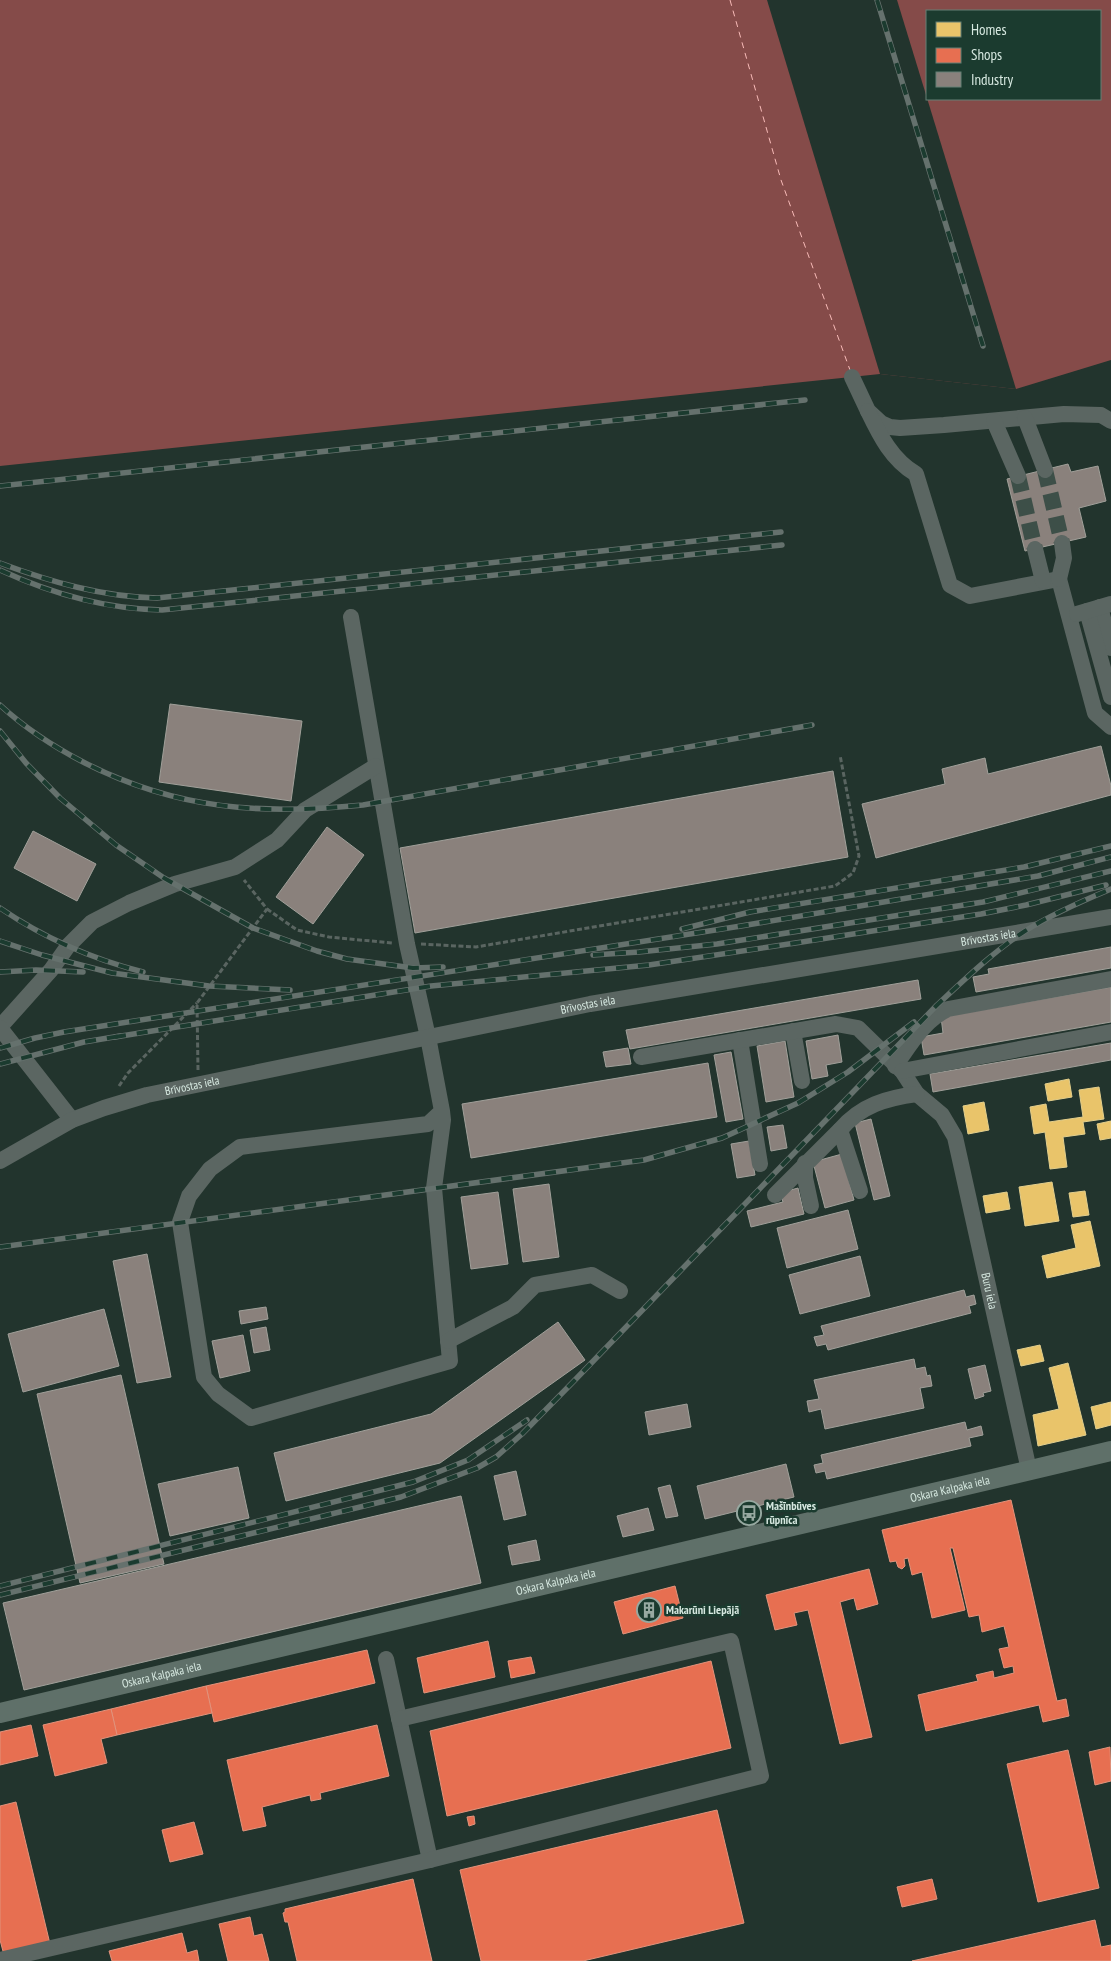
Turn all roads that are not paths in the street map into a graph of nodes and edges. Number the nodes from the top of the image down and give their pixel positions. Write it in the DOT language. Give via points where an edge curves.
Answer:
graph roads {
  1 [pos="852,377"];
  2 [pos="868,411"];
  3 [pos="1025,418"];
  4 [pos="994,421"];
  5 [pos="1111,421"];
  6 [pos="1045,470"];
  7 [pos="1018,476"];
  8 [pos="1062,542"];
  9 [pos="1035,549"];
  10 [pos="1051,580"];
  11 [pos="1104,607"];
  12 [pos="1069,616"];
  13 [pos="351,617"];
  14 [pos="1111,648"];
  15 [pos="1111,697"];
  16 [pos="1111,727"];
  17 [pos="376,766"];
  18 [pos="1111,917"];
  19 [pos="1111,979"];
  20 [pos="0,1027"];
  21 [pos="793,1032"];
  22 [pos="1111,1032"];
  23 [pos="428,1037"];
  24 [pos="740,1040"];
  25 [pos="641,1057"];
  26 [pos="899,1069"];
  27 [pos="802,1081"];
  28 [pos="917,1094"];
  29 [pos="442,1111"];
  30 [pos="72,1120"];
  31 [pos="840,1130"];
  32 [pos="0,1160"];
  33 [pos="805,1163"];
  34 [pos="760,1164"];
  35 [pos="860,1191"];
  36 [pos="775,1194"];
  37 [pos="810,1206"];
  38 [pos="620,1291"];
  39 [pos="448,1341"];
  40 [pos="1111,1451"];
  41 [pos="1029,1470"];
  42 [pos="386,1659"];
  43 [pos="0,1713"];
  44 [pos="399,1719"];
  45 [pos="430,1860"];
  46 [pos="0,1960"];
  1 -- 2 [label="street"];
  2 -- 4 [label="street" via="880,423 900,428"];
  2 -- 10 [label="street" via="883,442 905,468 916,474 950,585 970,596"];
  3 -- 4 [label="street"];
  3 -- 5 [label="street" via="1101,415"];
  3 -- 6 [label="street"];
  4 -- 7 [label="street"];
  8 -- 10 [label="street" via="1064,558"];
  9 -- 10 [label="street"];
  10 -- 12 [label="street"];
  11 -- 12 [label="street"];
  11 -- 14 [label="street"];
  11 -- 15 [label="street"];
  12 -- 16 [label="street" via="1095,713"];
  13 -- 17 [label="street"];
  17 -- 20 [label="street" via="305,810 277,840 235,867 175,884 92,922"];
  17 -- 23 [label="street" via="407,944"];
  18 -- 23 [label="street, Brīvostas iela" via="590,1004"];
  19 -- 26 [label="street" via="948,1009 936,1015 918,1034"];
  20 -- 30 [label="street"];
  21 -- 24 [label="street"];
  21 -- 26 [label="street" via="836,1024 858,1028"];
  21 -- 27 [label="street"];
  22 -- 26 [label="street"];
  23 -- 29 [label="street"];
  23 -- 30 [label="street, Brīvostas iela" via="147,1095"];
  24 -- 25 [label="street"];
  24 -- 34 [label="street"];
  26 -- 28 [label="street"];
  28 -- 31 [label="street" via="889,1098 860,1111"];
  28 -- 41 [label="street, Buru iela" via="942,1115 954,1137"];
  29 -- 39 [label="street" via="444,1120 434,1188"];
  29 -- 39 [label="street" via="428,1124 240,1147 210,1169 189,1196 180,1222 204,1377 218,1394 251,1418 450,1361"];
  30 -- 32 [label="street, Brīvostas iela"];
  31 -- 33 [label="street"];
  31 -- 35 [label="street"];
  33 -- 36 [label="street"];
  33 -- 37 [label="street"];
  38 -- 39 [label="street" via="592,1275 535,1285 513,1307"];
  40 -- 41 [label="main road, Oskara Kalpaka iela"];
  41 -- 43 [label="main road, Oskara Kalpaka iela"];
  42 -- 44 [label="street"];
  44 -- 45 [label="street"];
  44 -- 45 [label="street" via="731,1641 760,1776"];
  45 -- 46 [label="street"];
}
